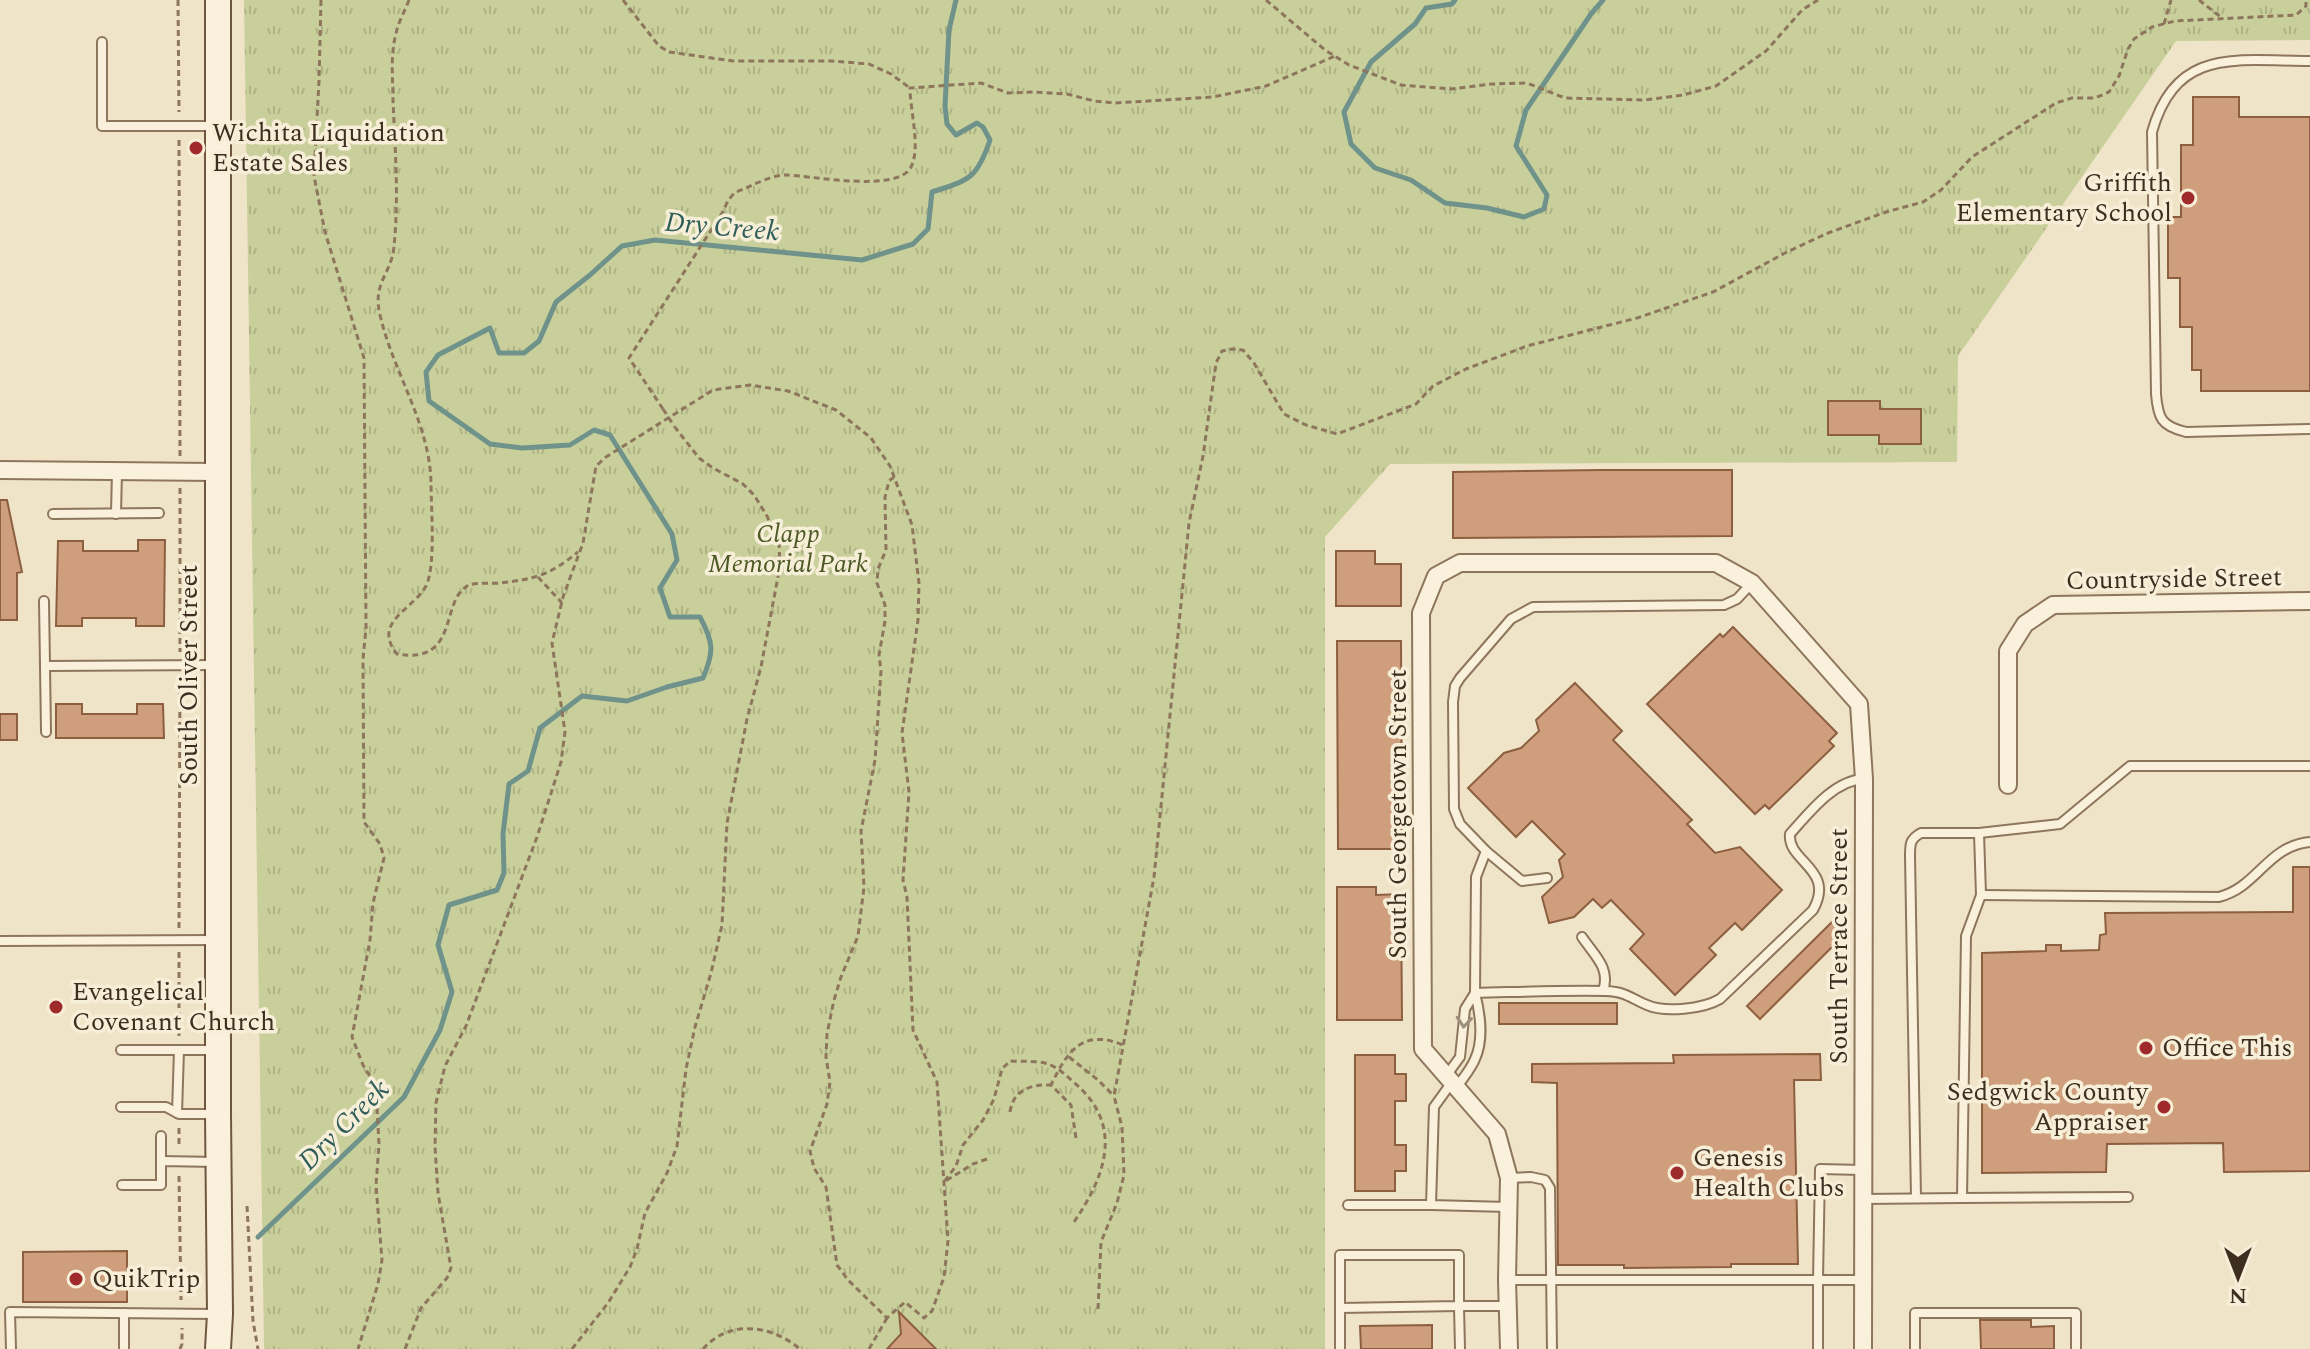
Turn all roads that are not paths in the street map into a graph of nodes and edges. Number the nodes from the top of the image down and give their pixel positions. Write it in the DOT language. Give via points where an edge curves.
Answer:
graph roads {
  1 [pos="218,0"];
  2 [pos="102,42"];
  3 [pos="2310,61"];
  4 [pos="218,126"];
  5 [pos="2310,429"];
  6 [pos="0,470"];
  7 [pos="117,471"];
  8 [pos="217,472"];
  9 [pos="159,513"];
  10 [pos="53,514"];
  11 [pos="116,514"];
  12 [pos="1752,583"];
  13 [pos="44,601"];
  14 [pos="2310,601"];
  15 [pos="217,664"];
  16 [pos="45,666"];
  17 [pos="46,732"];
  18 [pos="2310,766"];
  19 [pos="1864,779"];
  20 [pos="2008,785"];
  21 [pos="1979,833"];
  22 [pos="2310,842"];
  23 [pos="1486,851"];
  24 [pos="1547,878"];
  25 [pos="1981,895"];
  26 [pos="1582,937"];
  27 [pos="218,940"];
  28 [pos="0,941"];
  29 [pos="1603,991"];
  30 [pos="1475,993"];
  31 [pos="121,1050"];
  32 [pos="179,1050"];
  33 [pos="218,1050"];
  34 [pos="1452,1082"];
  35 [pos="121,1107"];
  36 [pos="177,1113"];
  37 [pos="218,1114"];
  38 [pos="161,1136"];
  39 [pos="161,1161"];
  40 [pos="218,1162"];
  41 [pos="1862,1170"];
  42 [pos="1509,1178"];
  43 [pos="122,1185"];
  44 [pos="2128,1197"];
  45 [pos="1916,1198"];
  46 [pos="1962,1198"];
  47 [pos="1863,1199"];
  48 [pos="1348,1205"];
  49 [pos="1431,1205"];
  50 [pos="1508,1207"];
  51 [pos="1507,1280"];
  52 [pos="1552,1280"];
  53 [pos="1818,1280"];
  54 [pos="1863,1280"];
  55 [pos="1459,1306"];
  56 [pos="1507,1306"];
  57 [pos="1340,1308"];
  58 [pos="5,1312"];
  59 [pos="124,1313"];
  60 [pos="220,1314"];
  61 [pos="11,1349"];
  62 [pos="124,1349"];
  63 [pos="218,1349"];
  64 [pos="1340,1349"];
  65 [pos="1460,1349"];
  66 [pos="1509,1349"];
  67 [pos="1552,1349"];
  68 [pos="1818,1349"];
  69 [pos="1863,1349"];
  70 [pos="1915,1349"];
  71 [pos="2076,1349"];
  1 -- 4 [label="main road, South Oliver Street"];
  2 -- 4 [label="lane" via="102,126"];
  3 -- 5 [label="lane" via="2212,63 2193,71 2172,91 2152,132 2156,394 2161,420 2186,432"];
  4 -- 8 [label="main road, South Oliver Street"];
  6 -- 7 [label="street"];
  7 -- 8 [label="street"];
  7 -- 11 [label="lane"];
  8 -- 15 [label="main road, South Oliver Street"];
  9 -- 11 [label="lane"];
  10 -- 11 [label="lane"];
  12 -- 19 [label="street, South Terrace Street" via="1859,704"];
  12 -- 23 [label="lane" via="1724,605 1546,606 1511,619 1455,686 1454,809 1460,824"];
  12 -- 34 [label="street, South Georgetown Street" via="1716,563 1460,563 1436,576 1421,613 1423,1049"];
  13 -- 16 [label="lane"];
  14 -- 20 [label="street, Countryside Street" via="2053,605 2025,624 2008,651"];
  15 -- 16 [label="lane"];
  15 -- 27 [label="main road, South Oliver Street"];
  16 -- 17 [label="lane"];
  18 -- 21 [label="lane" via="2130,766 2060,824"];
  19 -- 29 [label="lane" via="1844,783 1790,834 1790,844 1815,875 1818,902 1720,999 1696,1008 1662,1008"];
  19 -- 41 [label="street, South Terrace Street"];
  21 -- 25 [label="lane"];
  21 -- 45 [label="lane" via="1921,833 1910,843"];
  22 -- 25 [label="lane" via="2290,845 2233,894 2219,897"];
  23 -- 24 [label="lane" via="1522,881"];
  23 -- 30 [label="lane" via="1476,877"];
  25 -- 46 [label="lane" via="1966,936"];
  26 -- 29 [label="lane" via="1605,969"];
  27 -- 28 [label="lane"];
  27 -- 33 [label="main road, South Oliver Street"];
  29 -- 30 [label="lane"];
  30 -- 34 [label="lane, one-way" via="1465,1009"];
  30 -- 34 [label="lane" via="1478,1049 1473,1063"];
  31 -- 32 [label="lane"];
  32 -- 33 [label="lane"];
  32 -- 36 [label="lane"];
  33 -- 37 [label="main road, South Oliver Street"];
  34 -- 42 [label="street, South Georgetown Street" via="1497,1134"];
  34 -- 49 [label="lane" via="1434,1107"];
  35 -- 36 [label="lane" via="166,1107"];
  36 -- 37 [label="lane"];
  37 -- 40 [label="main road, South Oliver Street"];
  38 -- 39 [label="lane"];
  39 -- 40 [label="lane"];
  39 -- 43 [label="lane" via="161,1185"];
  40 -- 60 [label="main road, South Oliver Street"];
  41 -- 47 [label="street, South Terrace Street"];
  41 -- 53 [label="lane" via="1820,1169"];
  42 -- 50 [label="street, South Georgetown Street"];
  42 -- 52 [label="lane" via="1545,1180 1550,1188"];
  44 -- 46 [label="lane"];
  45 -- 46 [label="lane"];
  45 -- 47 [label="lane"];
  47 -- 54 [label="street, South Terrace Street"];
  48 -- 49 [label="lane"];
  49 -- 50 [label="lane"];
  50 -- 51 [label="street, South Georgetown Street"];
  51 -- 52 [label="lane"];
  51 -- 56 [label="street, South Georgetown Street"];
  52 -- 53 [label="lane"];
  52 -- 67 [label="lane"];
  53 -- 54 [label="lane"];
  53 -- 68 [label="lane"];
  54 -- 69 [label="street, South Terrace Street"];
  55 -- 56 [label="lane"];
  55 -- 57 [label="lane"];
  55 -- 57 [label="lane" via="1459,1255 1340,1255"];
  55 -- 65 [label="lane"];
  56 -- 66 [label="street, South Georgetown Street"];
  57 -- 64 [label="lane"];
  58 -- 59 [label="lane"];
  58 -- 61 [label="lane"];
  59 -- 60 [label="lane"];
  59 -- 62 [label="lane"];
  60 -- 63 [label="main road, South Oliver Street"];
  70 -- 71 [label="lane" via="1915,1313 2076,1313"];
}
